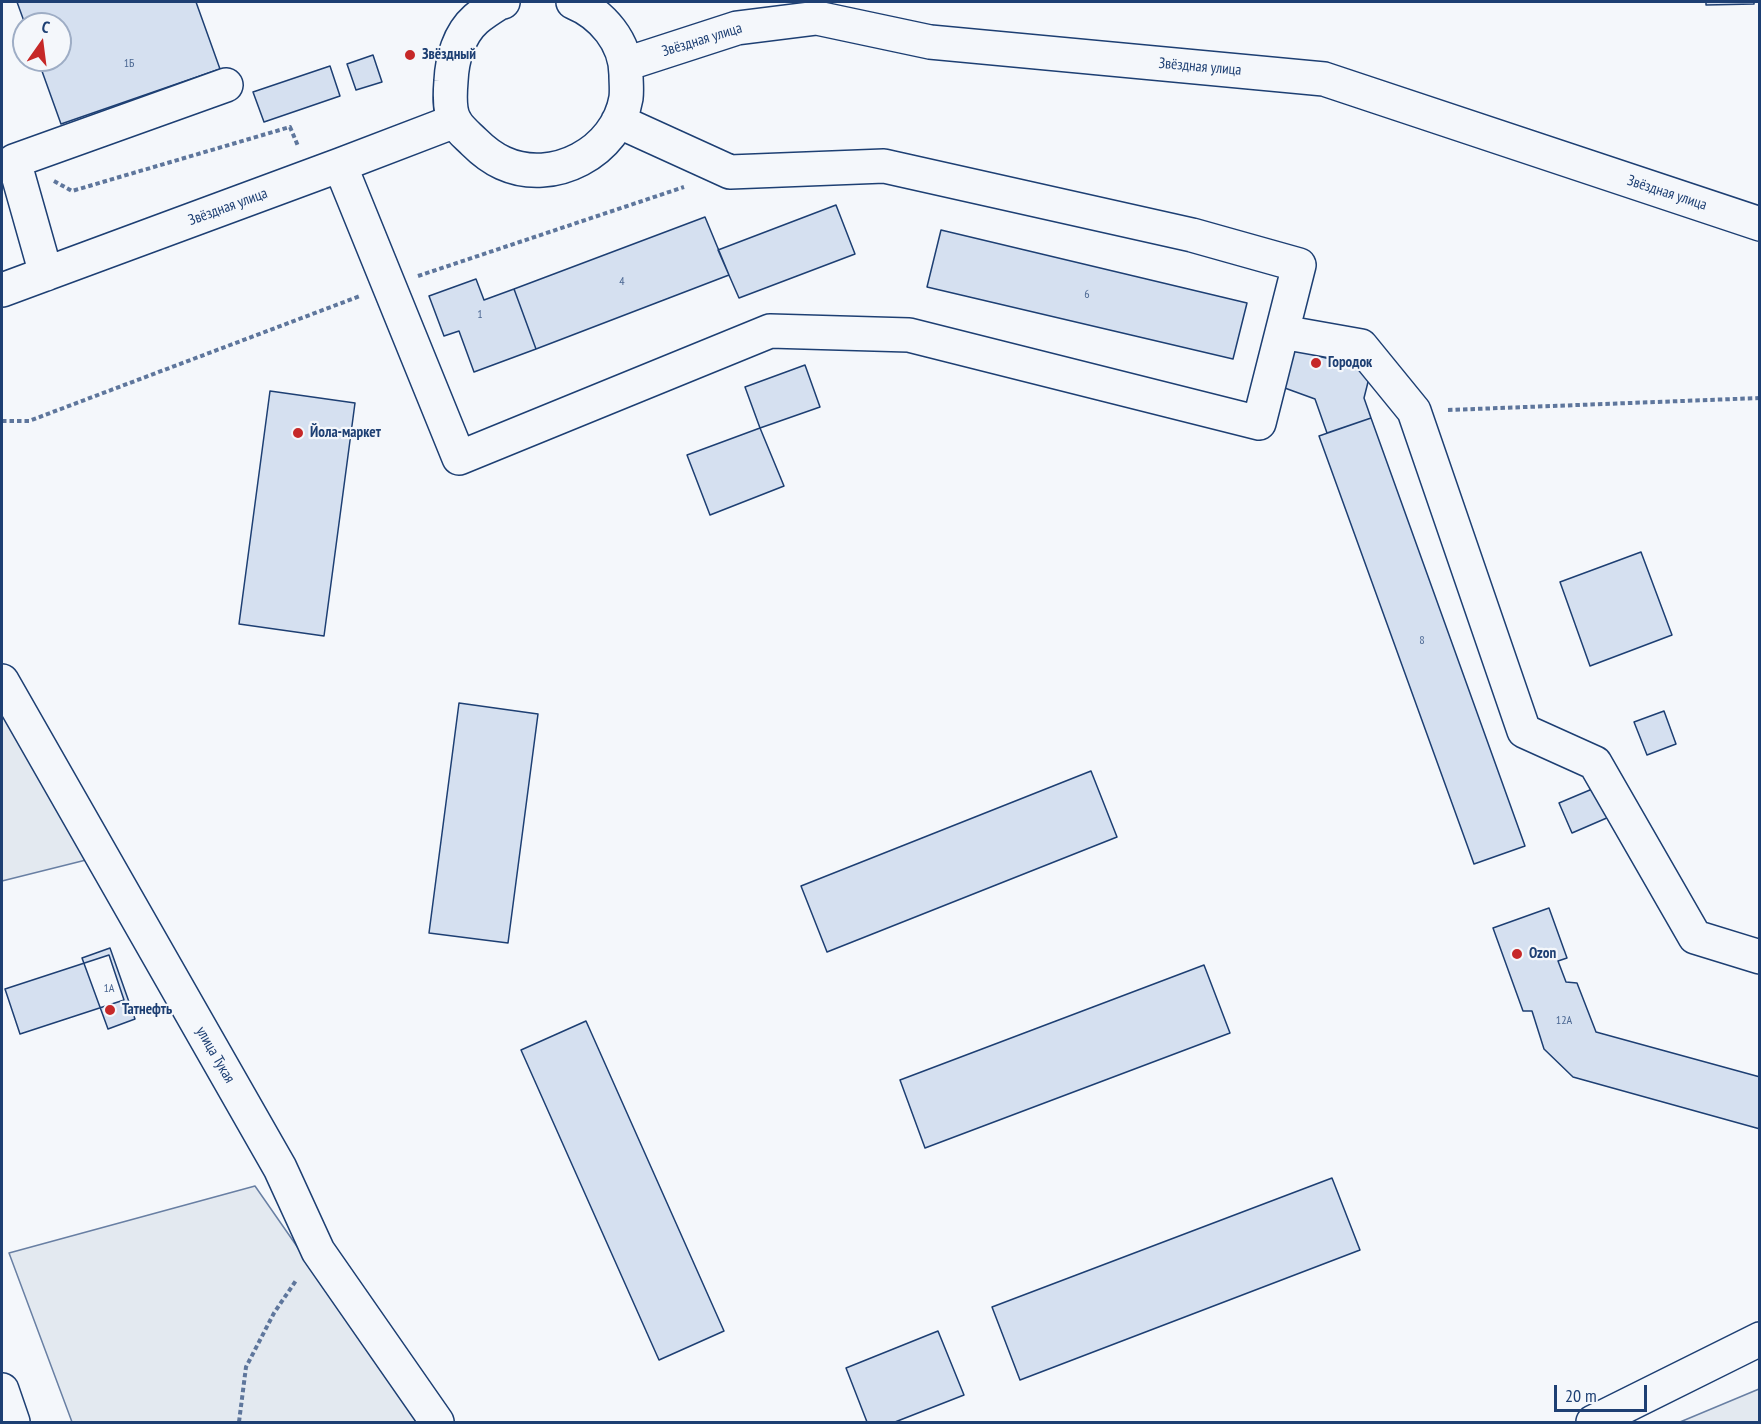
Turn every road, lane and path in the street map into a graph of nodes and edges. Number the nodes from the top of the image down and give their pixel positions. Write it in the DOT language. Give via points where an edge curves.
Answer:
graph roads {
  1 [pos="503,2"];
  2 [pos="573,2"];
  3 [pos="626,64"];
  4 [pos="226,85"];
  5 [pos="455,121"];
  6 [pos="618,121"];
  7 [pos="290,127"];
  8 [pos="340,165"];
  9 [pos="72,191"];
  10 [pos="1760,224"];
  11 [pos="46,274"];
  12 [pos="2,290"];
  13 [pos="1282,332"];
  14 [pos="1760,398"];
  15 [pos="1414,411"];
  16 [pos="2,681"];
  17 [pos="1760,957"];
  18 [pos="318,1251"];
  19 [pos="1760,1339"];
  20 [pos="2,1390"];
  21 [pos="13,1422"];
  22 [pos="239,1422"];
  23 [pos="437,1422"];
  24 [pos="1593,1422"];
  1 -- 5 [label="street" via="475,21 459,43 450,96"];
  2 -- 3 [label="street" via="604,22 618,42"];
  3 -- 6 [label="street" via="626,97"];
  3 -- 10 [label="street, Звёздная улица" via="737,28 817,18 930,42 1324,79"];
  4 -- 11 [label="street" via="14,160"];
  5 -- 6 [label="street" via="483,151 503,163 541,171 584,159 606,140"];
  5 -- 8 [label="street, Звёздная улица"];
  6 -- 13 [label="street" via="730,172 884,166 1192,235 1299,265"];
  7 -- 9 [label="path"];
  8 -- 11 [label="street, Звёздная улица"];
  8 -- 13 [label="street" via="459,458 770,331 909,335 1259,423"];
  11 -- 12 [label="street, Звёздная улица"];
  13 -- 15 [label="street" via="1361,346"];
  14 -- 15 [label="path"];
  15 -- 17 [label="street" via="1524,731 1594,763 1695,937"];
  16 -- 18 [label="street, улица Тукая" via="280,1168"];
  18 -- 22 [label="path" via="274,1313 246,1367"];
  18 -- 23 [label="street, улица Тукая"];
  19 -- 24 [label="street"];
  20 -- 21 [label="street"];
}
